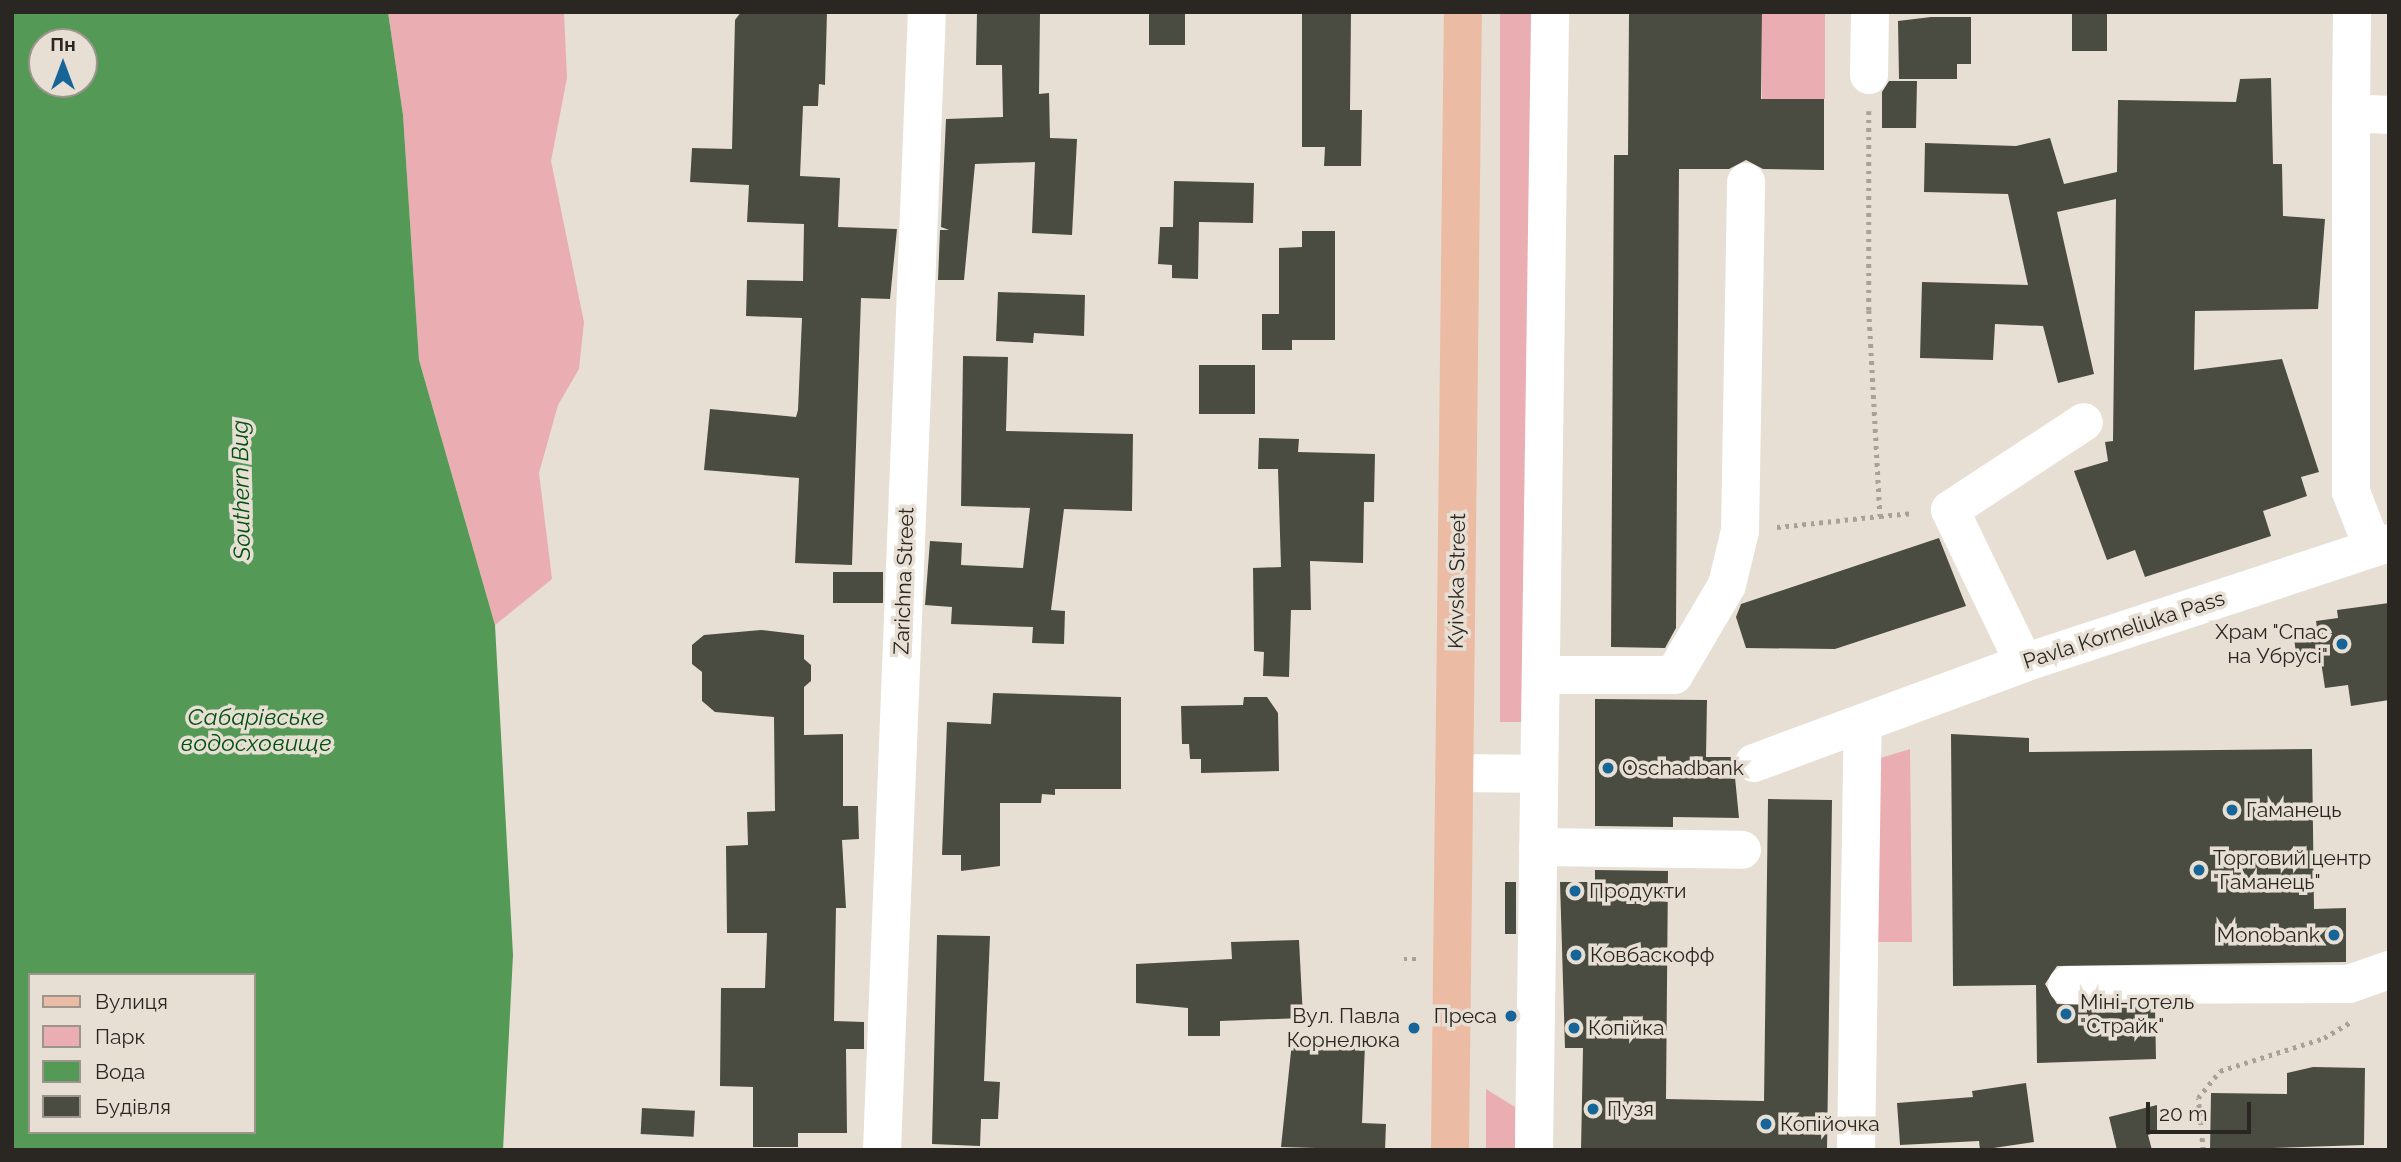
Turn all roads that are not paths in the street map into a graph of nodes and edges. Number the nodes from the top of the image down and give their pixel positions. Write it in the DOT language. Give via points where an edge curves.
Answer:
graph roads {
  1 [pos="927,12"];
  2 [pos="1462,12"];
  3 [pos="1550,12"];
  4 [pos="1870,12"];
  5 [pos="2352,12"];
  6 [pos="1869,75"];
  7 [pos="2351,113"];
  8 [pos="2389,115"];
  9 [pos="1746,182"];
  10 [pos="2084,422"];
  11 [pos="2381,546"];
  12 [pos="2024,663"];
  13 [pos="1545,675"];
  14 [pos="1863,727"];
  15 [pos="1754,763"];
  16 [pos="1456,773"];
  17 [pos="1539,774"];
  18 [pos="1538,847"];
  19 [pos="1742,850"];
  20 [pos="2389,970"];
  21 [pos="2067,985"];
  22 [pos="882,1150"];
  23 [pos="1450,1150"];
  24 [pos="1534,1150"];
  25 [pos="1856,1150"];
  1 -- 22 [label="street, Zarichna Street"];
  2 -- 16 [label="main road, Kyivska Street"];
  3 -- 13 [label="street"];
  4 -- 6 [label="street"];
  5 -- 7 [label="street"];
  7 -- 8 [label="street"];
  7 -- 11 [label="street" via="2351,492"];
  9 -- 13 [label="street" via="1740,531 1727,585 1674,675"];
  10 -- 12 [label="street" via="1950,510"];
  11 -- 12 [label="street, Pavla Korneliuka Pass"];
  12 -- 14 [label="street, Pavla Korneliuka Pass"];
  13 -- 17 [label="street"];
  14 -- 15 [label="street, Pavla Korneliuka Pass"];
  14 -- 25 [label="street"];
  16 -- 17 [label="street"];
  16 -- 23 [label="main road, Kyivska Street"];
  17 -- 18 [label="street"];
  18 -- 19 [label="street"];
  18 -- 24 [label="street"];
  20 -- 21 [label="street" via="2349,984"];
}
